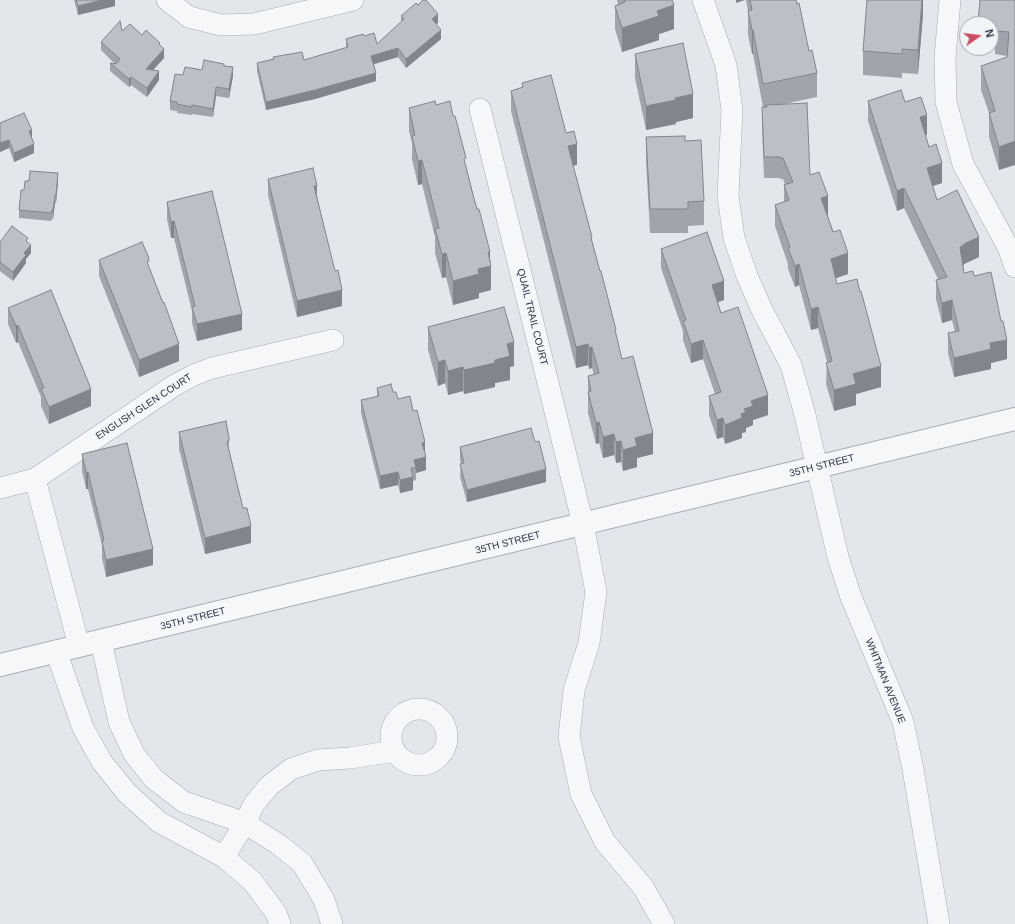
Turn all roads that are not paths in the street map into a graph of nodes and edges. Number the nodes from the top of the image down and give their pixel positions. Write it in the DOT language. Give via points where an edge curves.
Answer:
graph roads {
  1 [pos="167,0"];
  2 [pos="353,0"];
  3 [pos="703,0"];
  4 [pos="950,0"];
  5 [pos="480,109"];
  6 [pos="1015,267"];
  7 [pos="333,340"];
  8 [pos="1015,419"];
  9 [pos="818,467"];
  10 [pos="35,479"];
  11 [pos="0,488"];
  12 [pos="583,524"];
  13 [pos="100,641"];
  14 [pos="79,646"];
  15 [pos="56,651"];
  16 [pos="0,665"];
  17 [pos="395,751"];
  18 [pos="245,823"];
  19 [pos="224,857"];
  20 [pos="280,924"];
  21 [pos="332,924"];
  22 [pos="664,924"];
  23 [pos="939,924"];
  1 -- 2 [label="street" via="190,17 221,25 254,24"];
  3 -- 9 [label="street, WHITMAN AVENUE" via="726,66 732,110 728,196 734,238 762,310 791,366"];
  4 -- 6 [label="street" via="945,57 946,102 963,164 1008,247"];
  5 -- 12 [label="street, QUAIL TRAIL COURT"];
  7 -- 10 [label="street, ENGLISH GLEN COURT" via="212,368 194,375"];
  8 -- 9 [label="street, 35TH STREET"];
  9 -- 12 [label="street, 35TH STREET"];
  9 -- 23 [label="street, WHITMAN AVENUE" via="838,556 851,597 903,722"];
  10 -- 11 [label="street, ENGLISH GLEN COURT"];
  10 -- 14 [label="street"];
  12 -- 13 [label="street, 35TH STREET"];
  12 -- 22 [label="street, QUAIL TRAIL COURT" via="596,592 589,643 574,690 569,737 582,794 605,842 643,887"];
  13 -- 14 [label="street, 35TH STREET"];
  13 -- 18 [label="street" via="119,722 134,754 154,779 184,802"];
  14 -- 15 [label="street, 35TH STREET"];
  15 -- 16 [label="street, 35TH STREET"];
  15 -- 19 [label="street" via="84,728 102,762 127,793 159,822"];
  17 -- 18 [label="street" via="318,760 291,769 269,786 254,804"];
  18 -- 19 [label="street"];
  18 -- 21 [label="street" via="302,863 324,900"];
  19 -- 20 [label="street" via="252,881 276,913"];
}
